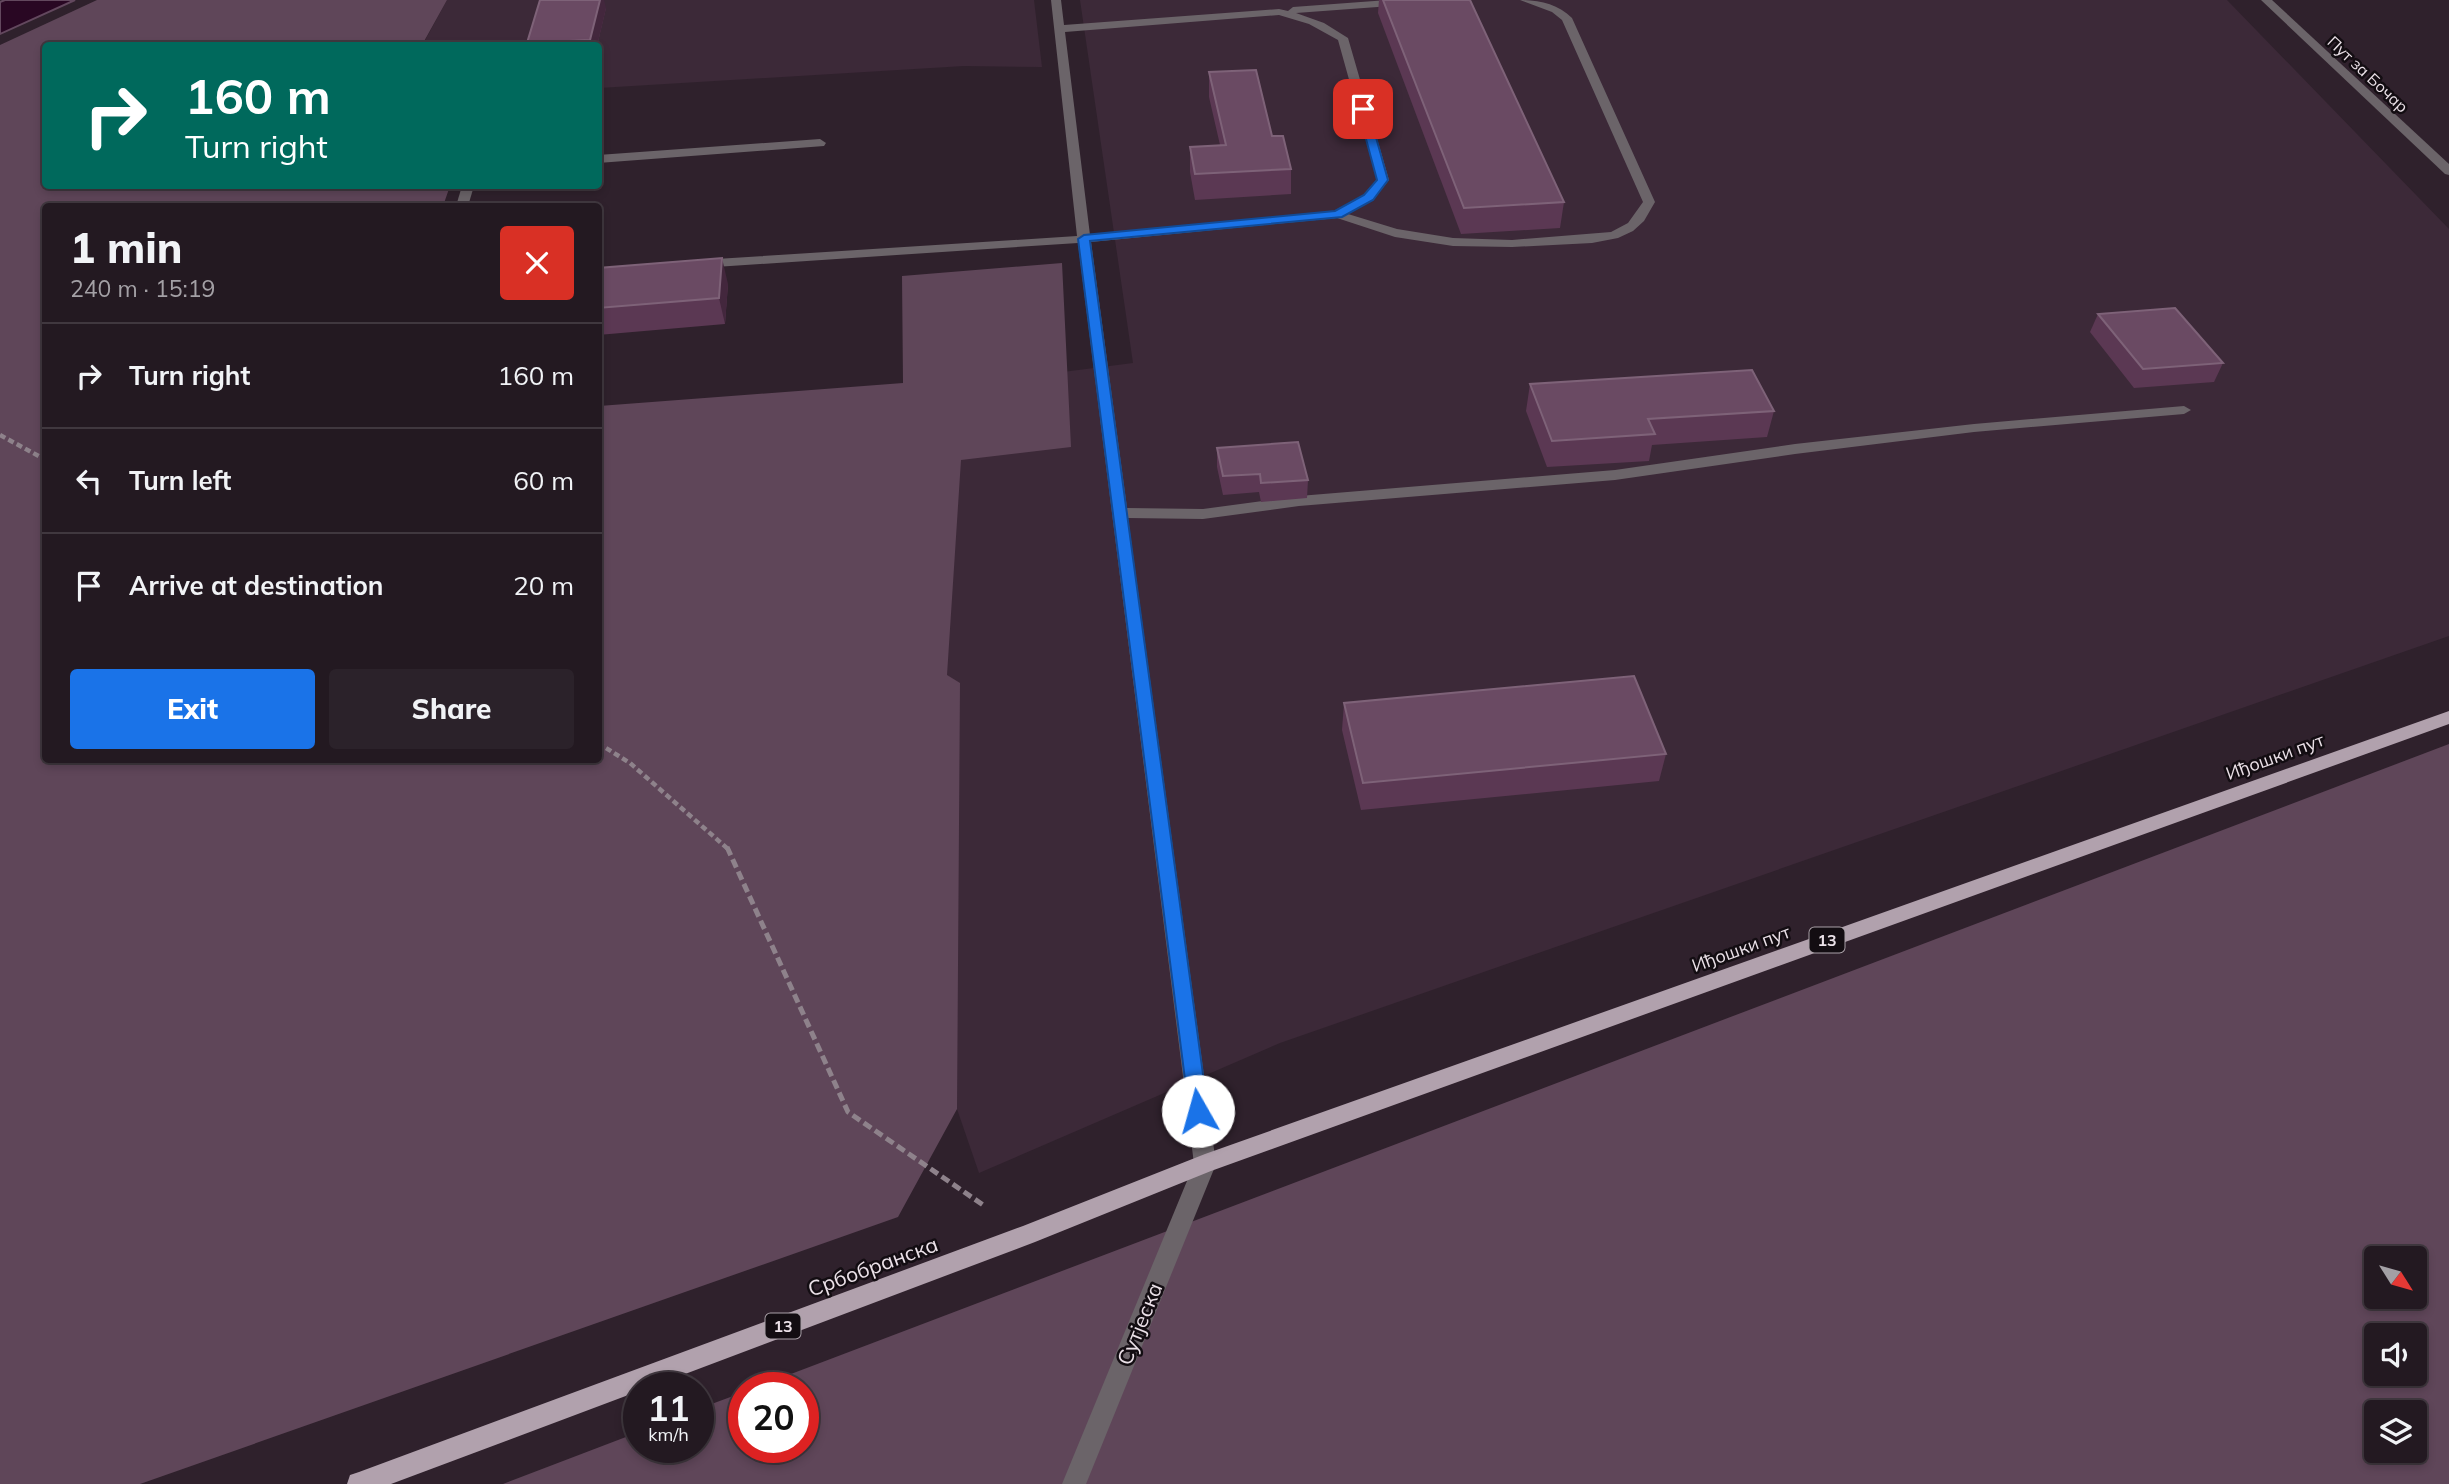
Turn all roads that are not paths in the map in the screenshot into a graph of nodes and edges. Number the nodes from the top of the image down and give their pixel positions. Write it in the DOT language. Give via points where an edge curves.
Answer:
graph roads {
  1 [pos="1056,0"];
  2 [pos="1432,0"];
  3 [pos="1525,0"];
  4 [pos="2266,0"];
  5 [pos="1279,12"];
  6 [pos="1059,29"];
  7 [pos="820,143"];
  8 [pos="602,159"];
  9 [pos="2449,171"];
  10 [pos="1338,215"];
  11 [pos="1084,239"];
  12 [pos="692,265"];
  13 [pos="2184,410"];
  14 [pos="1120,513"];
  15 [pos="2449,717"];
  16 [pos="1205,1164"];
  17 [pos="359,1484"];
  18 [pos="1074,1484"];
  1 -- 6 [label="street"];
  2 -- 5 [label="street"];
  3 -- 10 [label="street" via="1567,18 1649,202 1636,222 1623,233 1582,239 1475,244 1392,234"];
  4 -- 9 [label="street, Пут за Бочар"];
  5 -- 6 [label="street"];
  5 -- 10 [label="street" via="1312,20 1343,38 1383,180 1368,197"];
  6 -- 11 [label="street"];
  7 -- 8 [label="street"];
  10 -- 11 [label="street"];
  11 -- 12 [label="street"];
  11 -- 14 [label="street"];
  13 -- 14 [label="street" via="1960,430 1615,475 1299,501 1203,514"];
  14 -- 16 [label="street"];
  15 -- 16 [label="main road, Иђошки пут / 13"];
  16 -- 17 [label="main road, Србобранска / 13"];
  16 -- 18 [label="street, Сутјеска"];
}
